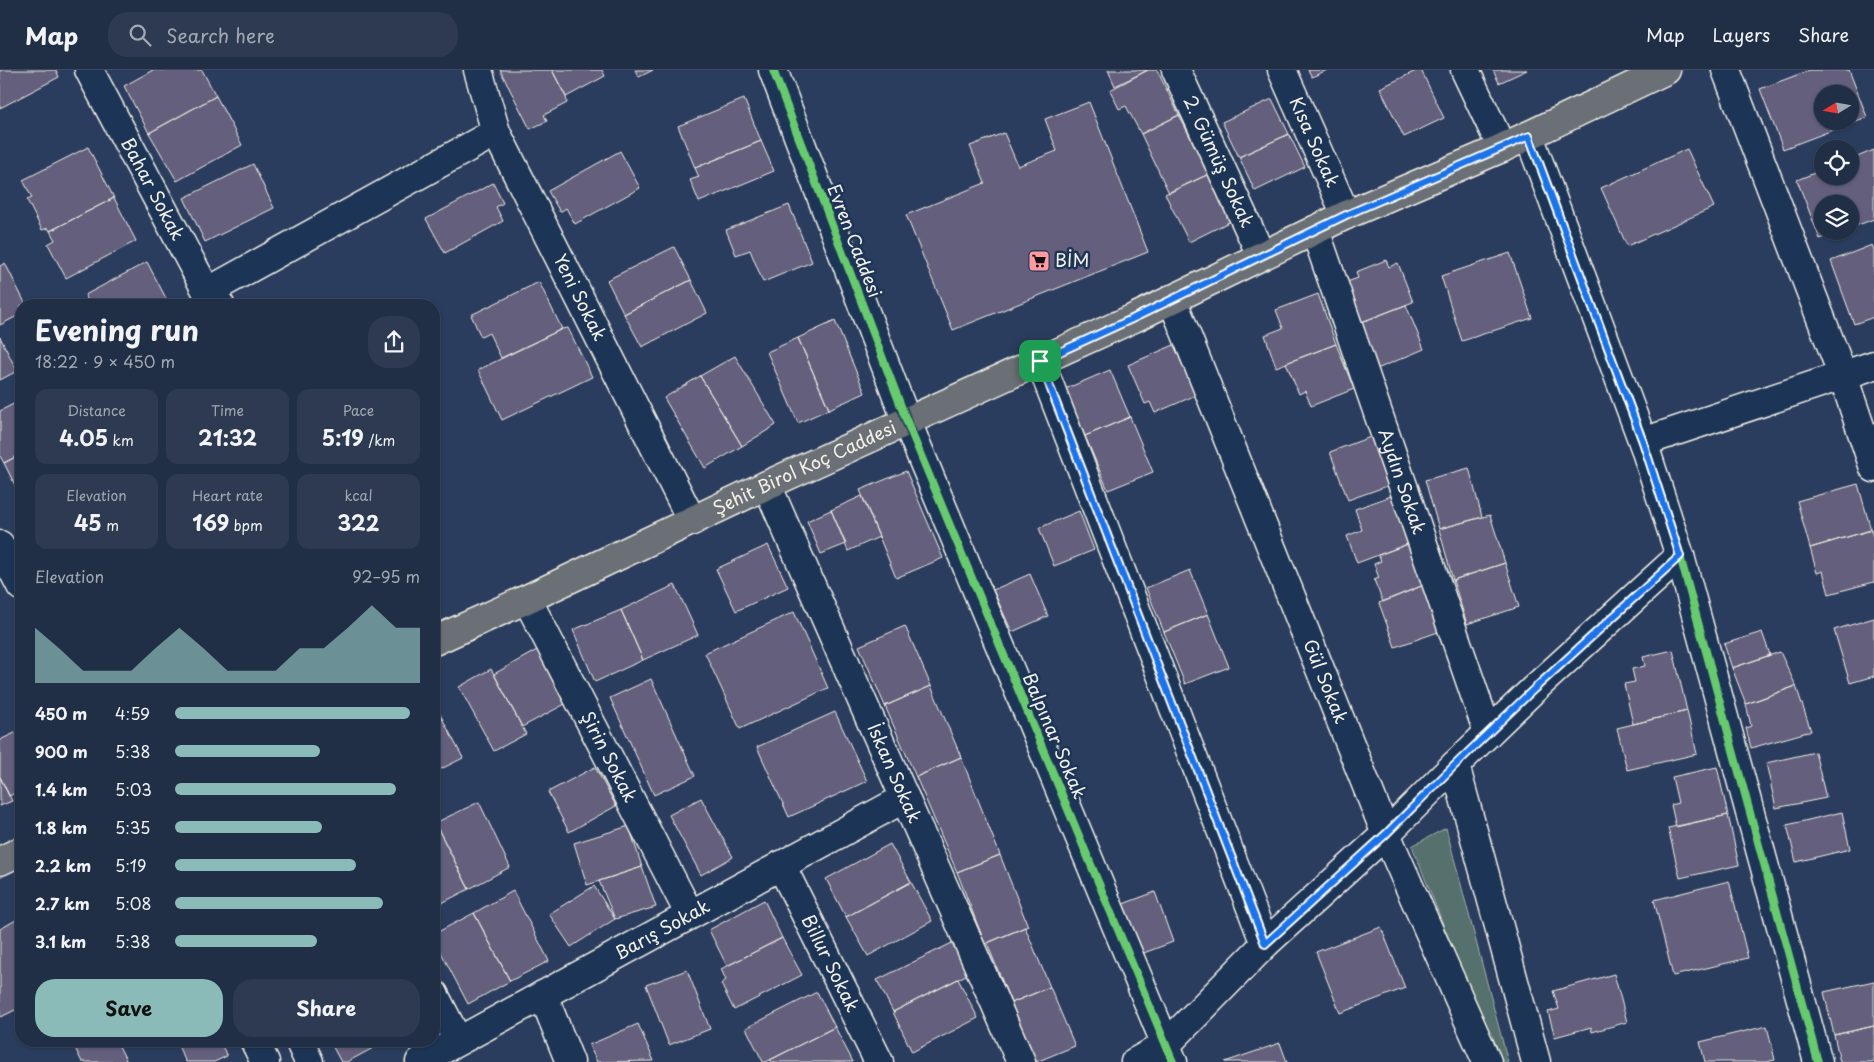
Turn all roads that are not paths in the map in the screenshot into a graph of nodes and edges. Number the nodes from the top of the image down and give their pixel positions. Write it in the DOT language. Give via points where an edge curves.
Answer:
graph roads {
  1 [pos="89,70"];
  2 [pos="478,70"];
  3 [pos="773,70"];
  4 [pos="1176,70"];
  5 [pos="1282,70"];
  6 [pos="1465,70"];
  7 [pos="1666,70"];
  8 [pos="1726,70"];
  9 [pos="496,132"];
  10 [pos="1529,136"];
  11 [pos="1502,148"];
  12 [pos="1346,215"];
  13 [pos="1315,230"];
  14 [pos="1261,255"];
  15 [pos="213,298"];
  16 [pos="1172,299"];
  17 [pos="1040,361"];
  18 [pos="1874,365"];
  19 [pos="1843,376"];
  20 [pos="907,422"];
  21 [pos="1643,442"];
  22 [pos="1874,468"];
  23 [pos="767,485"];
  24 [pos="692,521"];
  25 [pos="7,551"];
  26 [pos="1680,556"];
  27 [pos="15,571"];
  28 [pos="527,599"];
  29 [pos="440,637"];
  30 [pos="1488,733"];
  31 [pos="1455,765"];
  32 [pos="905,798"];
  33 [pos="1386,834"];
  34 [pos="15,854"];
  35 [pos="0,862"];
  36 [pos="781,865"];
  37 [pos="690,915"];
  38 [pos="1265,944"];
  39 [pos="543,995"];
  40 [pos="440,1006"];
  41 [pos="458,1041"];
  42 [pos="258,1047"];
  43 [pos="302,1047"];
  44 [pos="1169,1053"];
  45 [pos="265,1062"];
  46 [pos="309,1062"];
  47 [pos="420,1062"];
  48 [pos="570,1062"];
  49 [pos="879,1062"];
  50 [pos="1021,1062"];
  51 [pos="1135,1062"];
  52 [pos="1487,1062"];
  53 [pos="1536,1062"];
  54 [pos="1818,1062"];
  1 -- 15 [label="street, Bahar Sokak"];
  2 -- 9 [label="street, Yeni Sokak"];
  3 -- 20 [label="street, Evren Caddesi"];
  4 -- 14 [label="street, 2. Gümüş Sokak"];
  5 -- 12 [label="street, Kısa Sokak"];
  6 -- 11 [label="street"];
  7 -- 10 [label="main road, Şehit Birol Koç Caddesi"];
  8 -- 19 [label="street"];
  9 -- 15 [label="street"];
  9 -- 24 [label="street, Yeni Sokak"];
  10 -- 11 [label="main road, Şehit Birol Koç Caddesi"];
  10 -- 21 [label="street"];
  11 -- 12 [label="main road, Şehit Birol Koç Caddesi"];
  12 -- 13 [label="main road, Şehit Birol Koç Caddesi"];
  13 -- 14 [label="main road, Şehit Birol Koç Caddesi"];
  13 -- 30 [label="street, Aydın Sokak"];
  14 -- 16 [label="main road, Şehit Birol Koç Caddesi"];
  16 -- 17 [label="main road, Şehit Birol Koç Caddesi"];
  16 -- 33 [label="street, Gül Sokak"];
  17 -- 20 [label="main road, Şehit Birol Koç Caddesi"];
  17 -- 38 [label="street"];
  18 -- 19 [label="street"];
  19 -- 21 [label="street"];
  19 -- 22 [label="street"];
  20 -- 23 [label="main road, Şehit Birol Koç Caddesi"];
  20 -- 44 [label="street, Balpınar Sokak"];
  21 -- 26 [label="street"];
  23 -- 24 [label="main road, Şehit Birol Koç Caddesi"];
  23 -- 32 [label="street, İskan Sokak"];
  24 -- 28 [label="main road, Şehit Birol Koç Caddesi"];
  25 -- 27 [label="street"];
  26 -- 30 [label="street"];
  26 -- 54 [label="street"];
  28 -- 29 [label="main road, Şehit Birol Koç Caddesi"];
  28 -- 37 [label="street, Şirin Sokak"];
  30 -- 31 [label="street"];
  31 -- 33 [label="street"];
  31 -- 53 [label="street"];
  32 -- 36 [label="street, Barış Sokak"];
  32 -- 50 [label="street, İskan Sokak"];
  33 -- 38 [label="street"];
  33 -- 52 [label="street, Gül Sokak"];
  34 -- 35 [label="main road"];
  36 -- 37 [label="street, Barış Sokak"];
  36 -- 49 [label="street, Billur Sokak"];
  37 -- 39 [label="street, Barış Sokak"];
  38 -- 44 [label="street"];
  39 -- 41 [label="street, Barış Sokak"];
  39 -- 48 [label="street"];
  40 -- 41 [label="street"];
  41 -- 47 [label="street, Barış Sokak"];
  42 -- 45 [label="street"];
  43 -- 46 [label="street"];
  44 -- 51 [label="street"];
}
